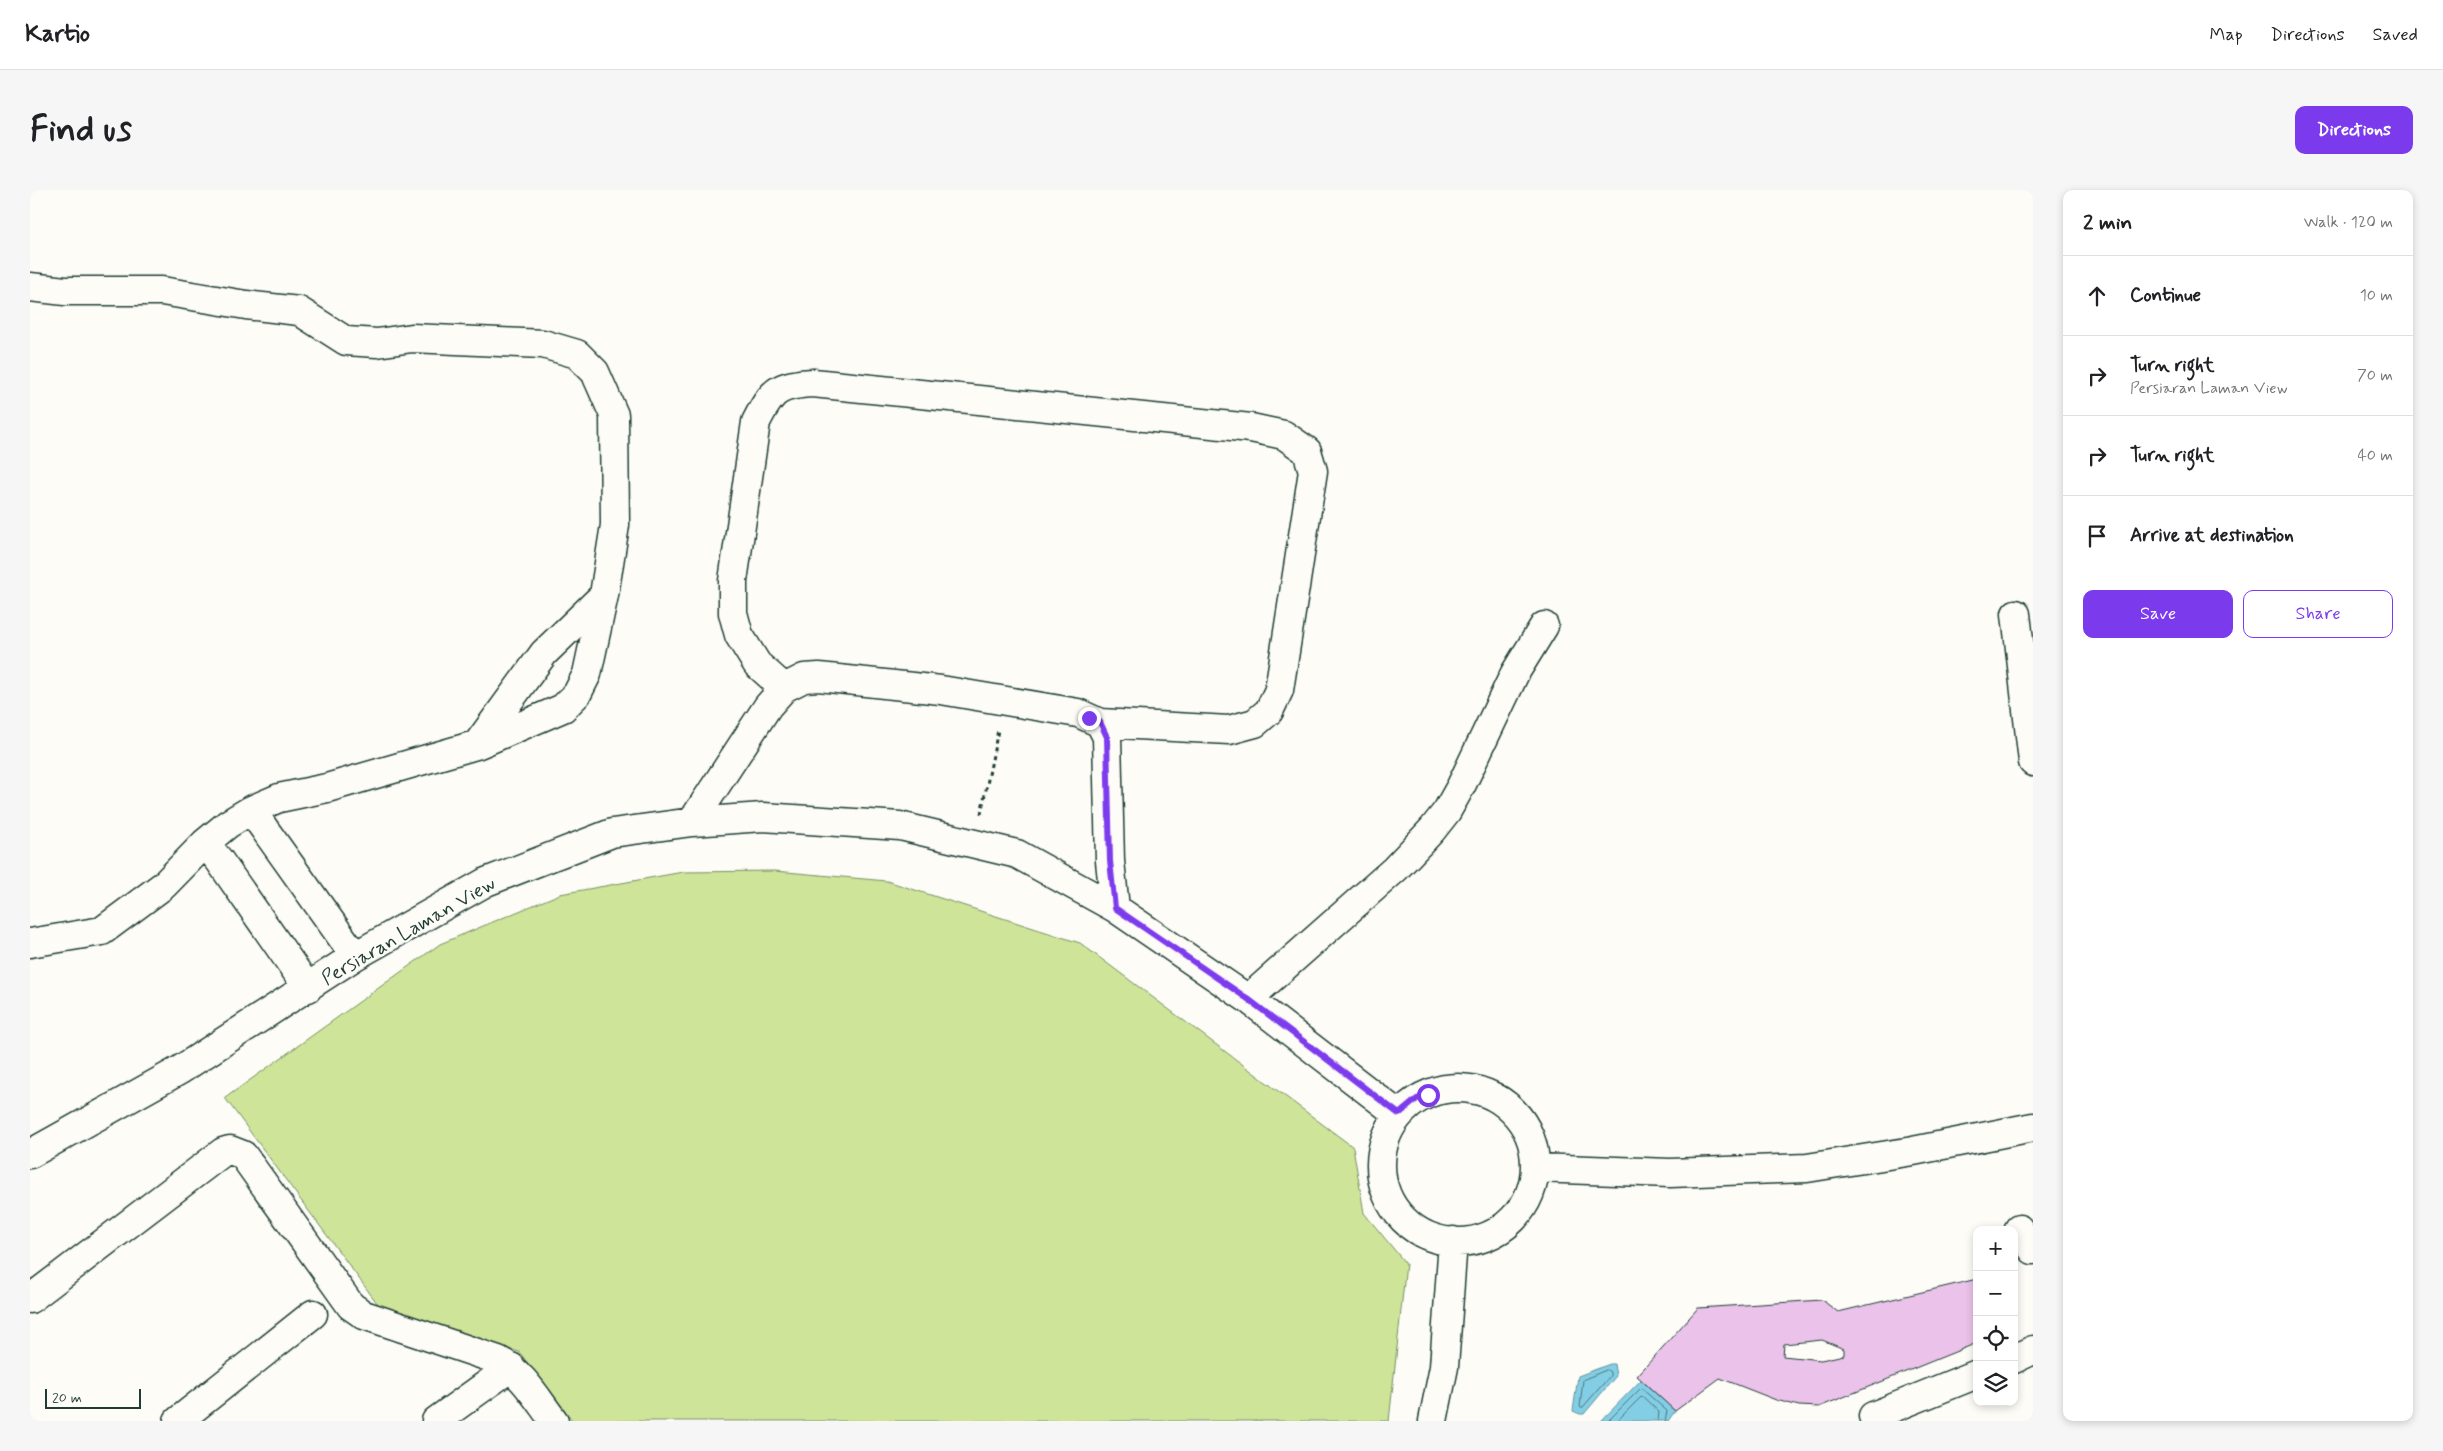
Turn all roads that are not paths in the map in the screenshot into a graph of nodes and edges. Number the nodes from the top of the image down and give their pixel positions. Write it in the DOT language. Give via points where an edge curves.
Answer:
graph roads {
  1 [pos="30,287"];
  2 [pos="604,594"];
  3 [pos="2016,614"];
  4 [pos="1544,626"];
  5 [pos="784,688"];
  6 [pos="1100,722"];
  7 [pos="479,744"];
  8 [pos="2033,762"];
  9 [pos="251,810"];
  10 [pos="692,822"];
  11 [pos="205,843"];
  12 [pos="1115,908"];
  13 [pos="30,943"];
  14 [pos="355,956"];
  15 [pos="308,988"];
  16 [pos="1248,999"];
  17 [pos="1399,1114"];
  18 [pos="2033,1127"];
  19 [pos="30,1154"];
  20 [pos="1536,1168"];
  21 [pos="1454,1241"];
  22 [pos="30,1298"];
  23 [pos="313,1314"];
  24 [pos="2033,1350"];
  25 [pos="2018,1356"];
  26 [pos="511,1367"];
  27 [pos="1973,1376"];
  28 [pos="1873,1416"];
  29 [pos="178,1421"];
  30 [pos="436,1421"];
  31 [pos="554,1421"];
  32 [pos="1433,1421"];
  1 -- 2 [label="street" via="65,291 162,291 299,311 346,341 378,343 412,338 542,344 578,354 596,372 614,415 615,525"];
  2 -- 7 [label="street" via="544,653"];
  2 -- 7 [label="street" via="587,674 577,694 563,708"];
  3 -- 8 [label="street"];
  4 -- 16 [label="street" via="1515,673 1461,786 1442,818 1395,869"];
  5 -- 6 [label="street" via="804,678 819,677 941,690 1078,713"];
  5 -- 6 [label="street" via="757,664 739,635 733,613 733,581 756,422 767,400 787,384 813,383 1251,428 1284,435 1308,451 1313,471 1279,690 1269,711 1255,723 1229,730"];
  5 -- 10 [label="street" via="768,706"];
  6 -- 12 [label="street" via="1107,737 1110,861"];
  7 -- 9 [label="street" via="327,788 279,798"];
  9 -- 11 [label="street"];
  9 -- 14 [label="street"];
  10 -- 12 [label="street, Persiaran Laman View" via="763,817 900,826 1017,854"];
  10 -- 14 [label="street, Persiaran Laman View" via="612,833 486,882"];
  11 -- 13 [label="street" via="164,886 102,931"];
  11 -- 15 [label="street"];
  12 -- 16 [label="street, Persiaran Laman View"];
  14 -- 15 [label="street, Persiaran Laman View"];
  15 -- 19 [label="street, Persiaran Laman View" via="180,1070"];
  16 -- 17 [label="street, Persiaran Laman View"];
  17 -- 20 [label="street" via="1417,1099 1439,1090 1463,1088 1486,1093 1507,1105 1523,1123 1533,1145"];
  17 -- 21 [label="street" via="1385,1137 1380,1164 1384,1190 1397,1214 1418,1231 1431,1238"];
  18 -- 20 [label="street" via="1913,1152 1807,1168 1670,1173"];
  20 -- 21 [label="street" via="1530,1194 1516,1217 1494,1233"];
  21 -- 32 [label="street" via="1444,1367"];
  22 -- 26 [label="street" via="223,1152 230,1150 243,1155 351,1306 364,1315"];
  23 -- 29 [label="street"];
  24 -- 25 [label="street"];
  26 -- 30 [label="street"];
  26 -- 31 [label="street"];
  27 -- 28 [label="street"];
}
